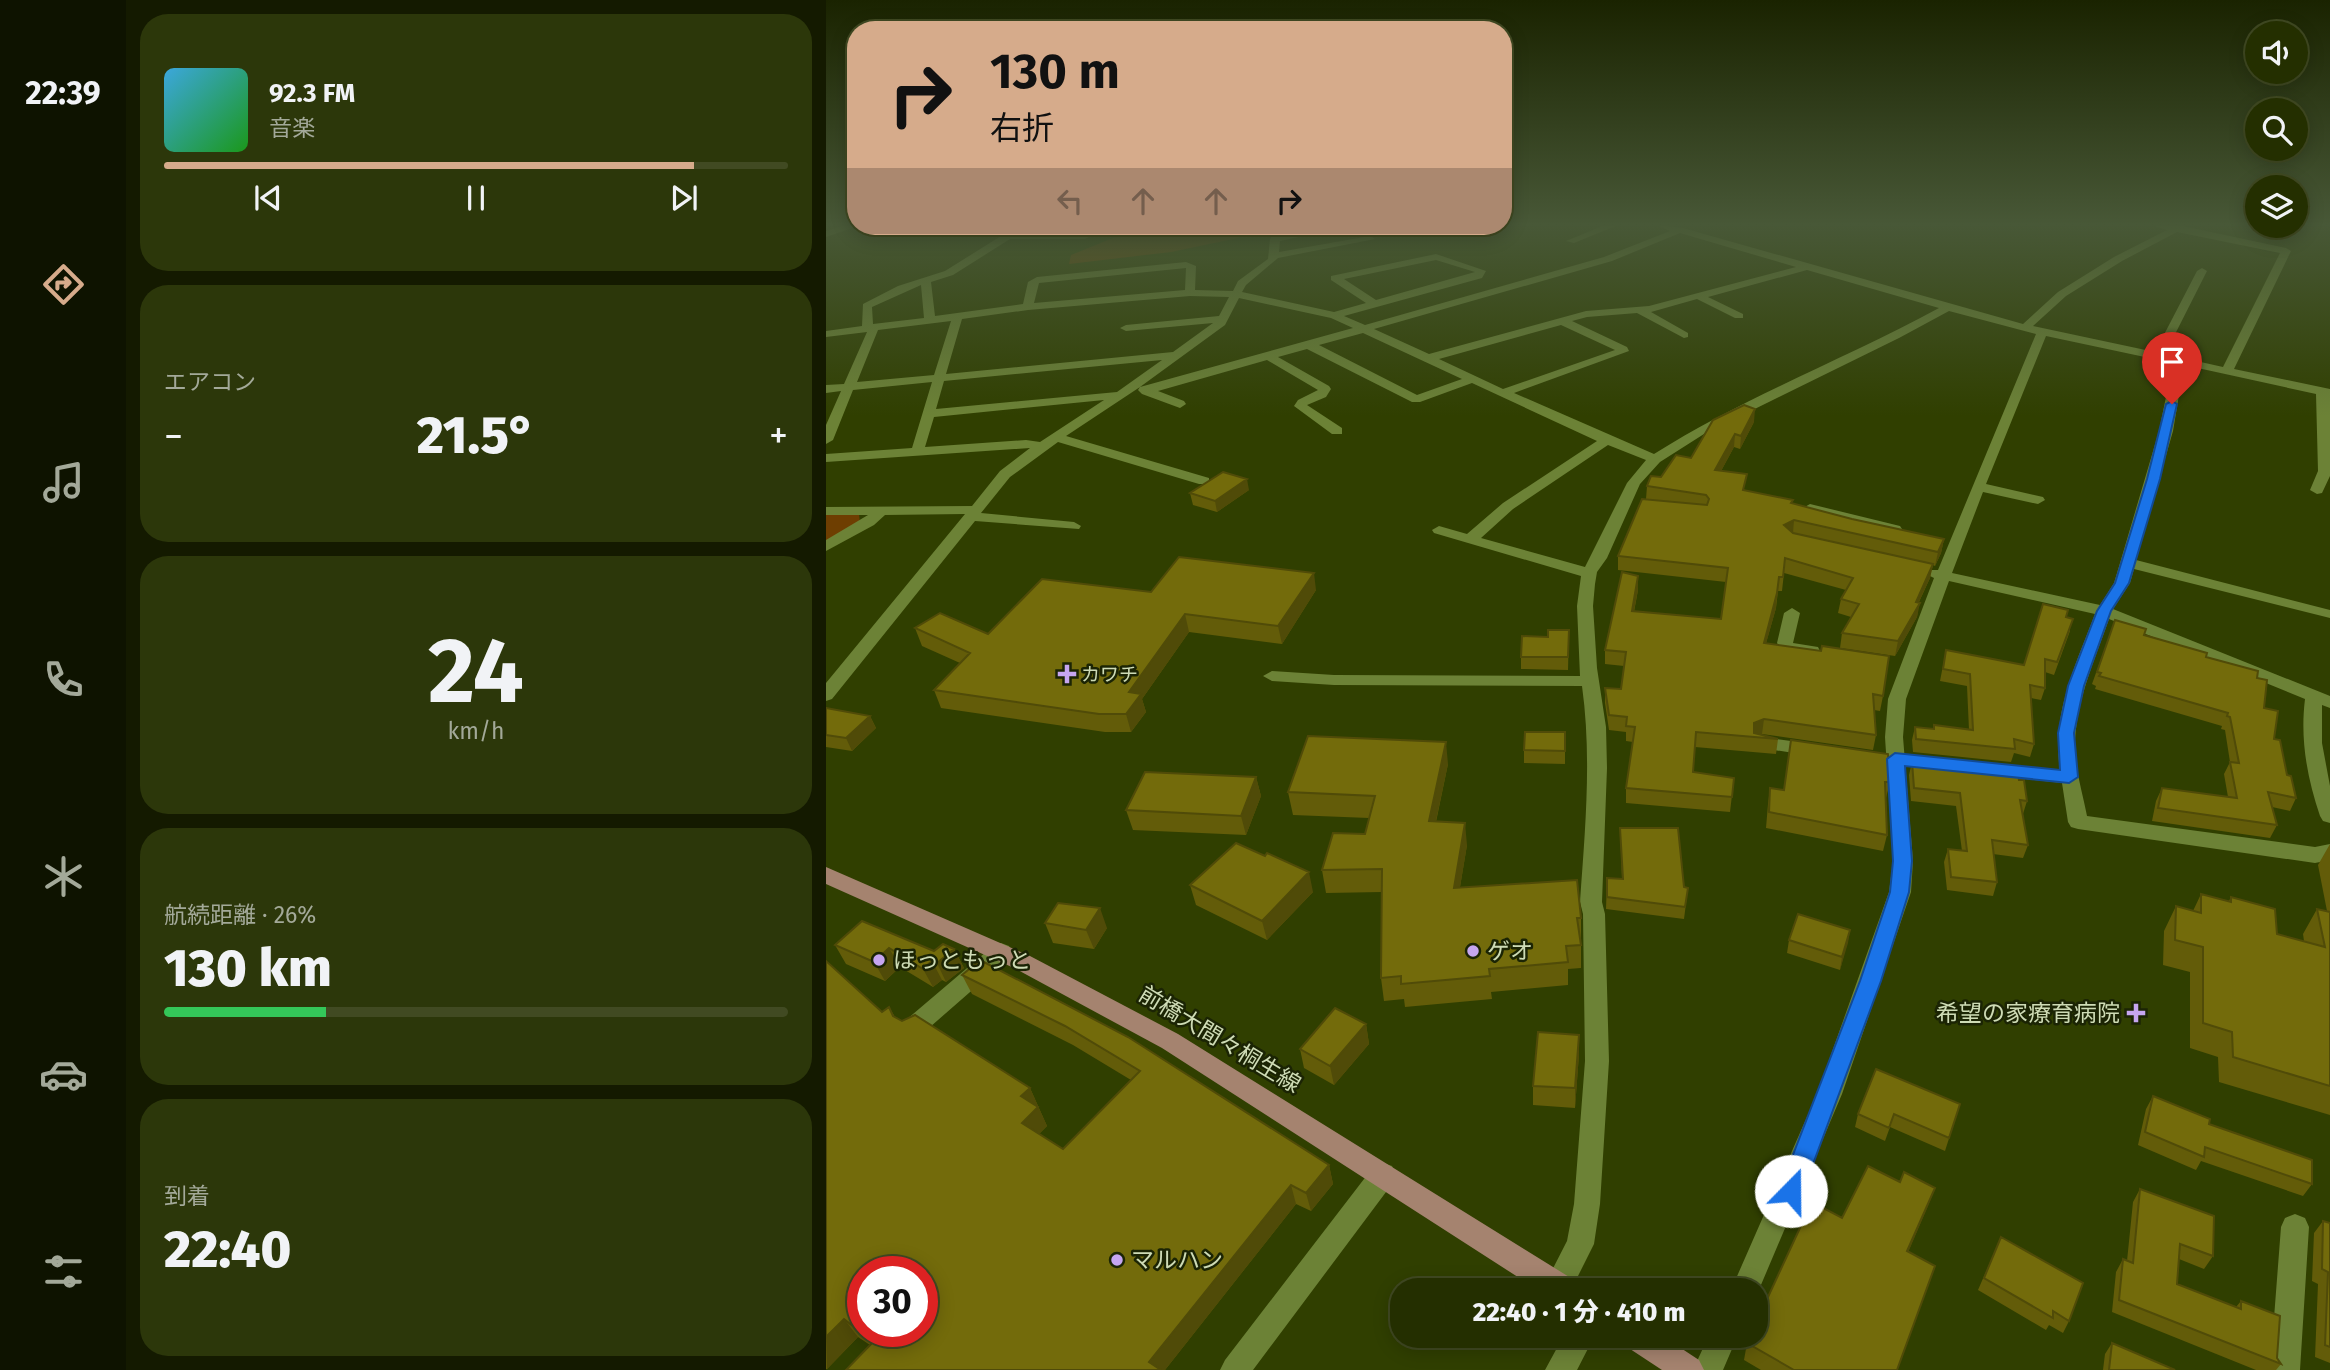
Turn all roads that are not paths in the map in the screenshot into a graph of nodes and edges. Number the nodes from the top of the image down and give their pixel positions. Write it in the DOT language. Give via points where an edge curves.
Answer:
graph roads {
  1 [pos="900,289"];
  2 [pos="927,289"];
  3 [pos="1032,289"];
  4 [pos="1190,289"];
  5 [pos="1239,289"];
  6 [pos="1352,289"];
  7 [pos="1428,289"];
  8 [pos="1503,289"];
  9 [pos="1725,289"];
  10 [pos="1885,289"];
  11 [pos="2070,289"];
  12 [pos="2193,289"];
  13 [pos="2267,289"];
  14 [pos="1190,293"];
  15 [pos="1236,294"];
  16 [pos="1698,296"];
  17 [pos="1373,303"];
  18 [pos="1028,307"];
  19 [pos="1948,307"];
  20 [pos="1641,311"];
  21 [pos="958,315"];
  22 [pos="1334,315"];
  23 [pos="1739,316"];
  24 [pos="930,319"];
  25 [pos="1224,319"];
  26 [pos="1562,321"];
  27 [pos="871,328"];
  28 [pos="1126,328"];
  29 [pos="1365,328"];
  30 [pos="2034,330"];
  31 [pos="826,334"];
  32 [pos="1684,335"];
  33 [pos="1309,345"];
  34 [pos="1179,355"];
  35 [pos="1268,356"];
  36 [pos="2158,357"];
  37 [pos="1429,358"];
  38 [pos="2179,361"];
  39 [pos="2227,371"];
  40 [pos="939,378"];
  41 [pos="1473,379"];
  42 [pos="848,387"];
  43 [pos="826,389"];
  44 [pos="1126,391"];
  45 [pos="1146,391"];
  46 [pos="2326,392"];
  47 [pos="1503,393"];
  48 [pos="1180,404"];
  49 [pos="929,414"];
  50 [pos="1337,431"];
  51 [pos="1055,437"];
  52 [pos="826,440"];
  53 [pos="1607,440"];
  54 [pos="1040,446"];
  55 [pos="917,452"];
  56 [pos="826,458"];
  57 [pos="1655,459"];
  58 [pos="1204,481"];
  59 [pos="1979,487"];
  60 [pos="2317,490"];
  61 [pos="2038,500"];
  62 [pos="1810,508"];
  63 [pos="826,510"];
  64 [pos="882,510"];
  65 [pos="973,513"];
  66 [pos="1074,526"];
  67 [pos="1438,530"];
  68 [pos="1917,535"];
  69 [pos="1470,539"];
  70 [pos="826,547"];
  71 [pos="2128,563"];
  72 [pos="1919,570"];
  73 [pos="1589,572"];
  74 [pos="1944,575"];
  75 [pos="2104,611"];
  76 [pos="1792,613"];
  77 [pos="2326,614"];
  78 [pos="1828,653"];
  79 [pos="1272,676"];
  80 [pos="1590,681"];
  81 [pos="826,695"];
  82 [pos="2322,699"];
  83 [pos="1762,743"];
  84 [pos="1829,753"];
  85 [pos="1976,767"];
  86 [pos="2069,777"];
  87 [pos="2330,816"];
  88 [pos="2329,852"];
  89 [pos="826,875"];
  90 [pos="1001,952"];
  91 [pos="914,1027"];
  92 [pos="1384,1175"];
  93 [pos="2295,1227"];
  94 [pos="1545,1278"];
  95 [pos="1565,1278"];
  96 [pos="1751,1278"];
  97 [pos="1573,1348"];
  98 [pos="1654,1348"];
  99 [pos="1718,1348"];
  100 [pos="1235,1370"];
  101 [pos="1560,1370"];
  102 [pos="1689,1370"];
  103 [pos="1708,1370"];
  104 [pos="2285,1370"];
  1 -- 27 [label="street" via="867,306"];
  2 -- 24 [label="street"];
  3 -- 18 [label="street"];
  4 -- 14 [label="street"];
  5 -- 15 [label="street"];
  6 -- 17 [label="street"];
  7 -- 17 [label="street"];
  8 -- 29 [label="street"];
  9 -- 16 [label="street"];
  10 -- 19 [label="street"];
  11 -- 30 [label="street"];
  12 -- 36 [label="street"];
  13 -- 39 [label="street"];
  14 -- 15 [label="street"];
  14 -- 18 [label="street"];
  15 -- 22 [label="street"];
  15 -- 25 [label="street"];
  16 -- 20 [label="street"];
  16 -- 23 [label="street"];
  17 -- 22 [label="street"];
  18 -- 21 [label="street"];
  19 -- 30 [label="street"];
  19 -- 57 [label="street" via="1895,337 1710,424"];
  20 -- 26 [label="street" via="1594,313"];
  20 -- 32 [label="street"];
  21 -- 24 [label="street"];
  21 -- 40 [label="street"];
  22 -- 29 [label="street"];
  24 -- 27 [label="street"];
  25 -- 28 [label="street"];
  25 -- 34 [label="street"];
  26 -- 37 [label="street"];
  26 -- 47 [label="street" via="1623,351"];
  27 -- 31 [label="street"];
  27 -- 42 [label="street"];
  29 -- 33 [label="street"];
  29 -- 37 [label="street"];
  30 -- 36 [label="street"];
  30 -- 59 [label="street"];
  33 -- 35 [label="street"];
  33 -- 41 [label="street" via="1416,399"];
  34 -- 40 [label="street"];
  34 -- 44 [label="street"];
  35 -- 45 [label="street"];
  35 -- 50 [label="street" via="1325,388 1300,406"];
  36 -- 38 [label="street"];
  37 -- 41 [label="street"];
  38 -- 39 [label="street"];
  38 -- 71 [label="street" via="2166,431"];
  39 -- 46 [label="street"];
  40 -- 42 [label="street"];
  40 -- 49 [label="street"];
  41 -- 47 [label="street"];
  42 -- 43 [label="street"];
  42 -- 52 [label="street"];
  44 -- 45 [label="street"];
  44 -- 49 [label="street"];
  44 -- 51 [label="street"];
  45 -- 48 [label="street"];
  46 -- 60 [label="street" via="2325,471"];
  47 -- 53 [label="street"];
  49 -- 55 [label="street"];
  51 -- 54 [label="street"];
  51 -- 58 [label="street"];
  53 -- 57 [label="street"];
  53 -- 69 [label="street" via="1508,506"];
  54 -- 55 [label="street"];
  54 -- 65 [label="street" via="1011,468"];
  55 -- 56 [label="street"];
  57 -- 73 [label="street" via="1640,474 1631,504"];
  59 -- 61 [label="street"];
  59 -- 74 [label="street" via="1949,543"];
  62 -- 68 [label="street"];
  63 -- 64 [label="street"];
  64 -- 65 [label="street"];
  64 -- 70 [label="street"];
  65 -- 66 [label="street"];
  65 -- 81 [label="street"];
  67 -- 69 [label="street"];
  69 -- 73 [label="street"];
  71 -- 75 [label="street" via="2122,583"];
  71 -- 77 [label="street"];
  72 -- 74 [label="street"];
  73 -- 80 [label="street" via="1585,606"];
  74 -- 75 [label="street"];
  74 -- 96 [label="street" via="1902,665 1895,710 1903,861 1900,892 1791,1191"];
  75 -- 82 [label="street"];
  75 -- 86 [label="street" via="2069,714"];
  76 -- 78 [label="street" via="1788,647"];
  79 -- 80 [label="street"];
  80 -- 95 [label="street" via="1598,768 1591,902 1597,1061 1587,1204 1580,1244"];
  82 -- 87 [label="street" via="2310,732 2312,758"];
  83 -- 84 [label="street"];
  85 -- 86 [label="street"];
  86 -- 88 [label="street" via="2078,821 2315,855"];
  89 -- 90 [label="main road, 前橋大間々桐生線"];
  90 -- 91 [label="street"];
  90 -- 92 [label="main road, 前橋大間々桐生線" via="1170,1041"];
  92 -- 94 [label="main road, 前橋大間々桐生線"];
  92 -- 100 [label="street"];
  93 -- 104 [label="street"];
  97 -- 101 [label="street"];
  98 -- 102 [label="main road"];
  99 -- 103 [label="street"];
}
